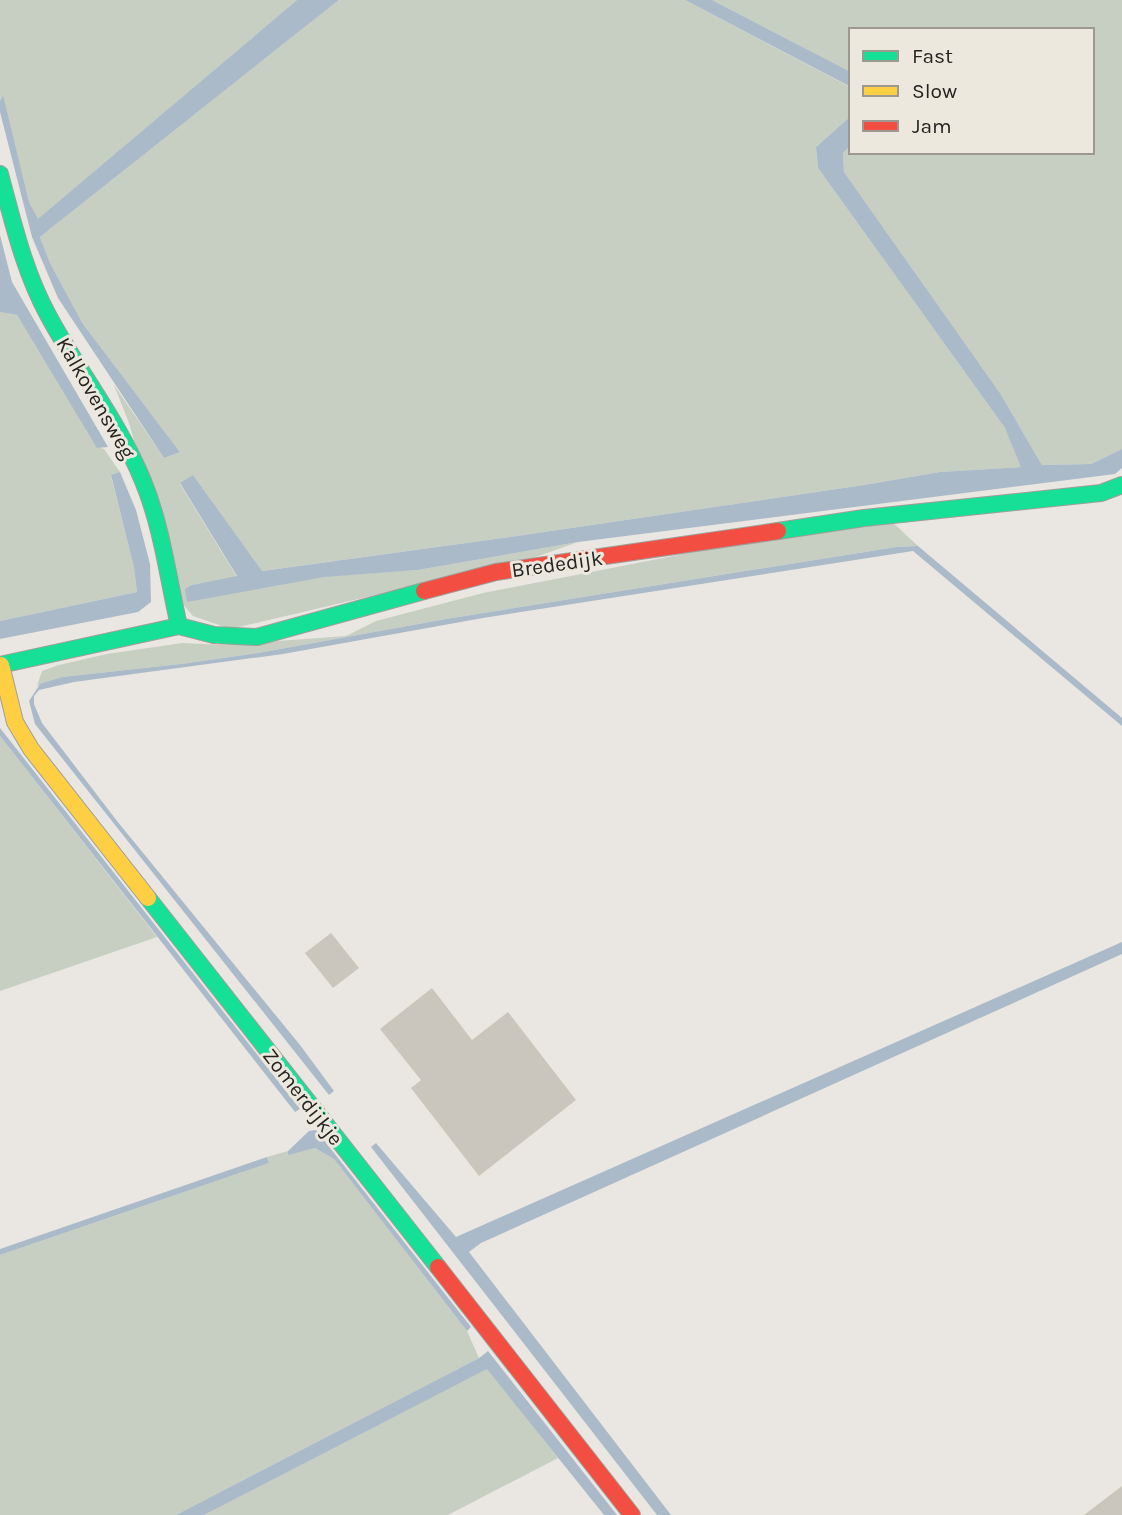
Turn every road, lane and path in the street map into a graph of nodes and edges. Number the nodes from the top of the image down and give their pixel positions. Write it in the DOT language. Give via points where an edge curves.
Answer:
graph roads {
  1 [pos="0,174"];
  2 [pos="1122,485"];
  3 [pos="179,626"];
  4 [pos="0,665"];
  5 [pos="632,1515"];
  1 -- 3 [label="street, Kalkovensweg" via="37,292 143,480"];
  2 -- 3 [label="street, Brededijk" via="1101,493 864,518 496,572 257,637 214,635"];
  3 -- 4 [label="street, Brededijk"];
  4 -- 5 [label="street, Zomerdijkje" via="15,722 31,749"];
}
